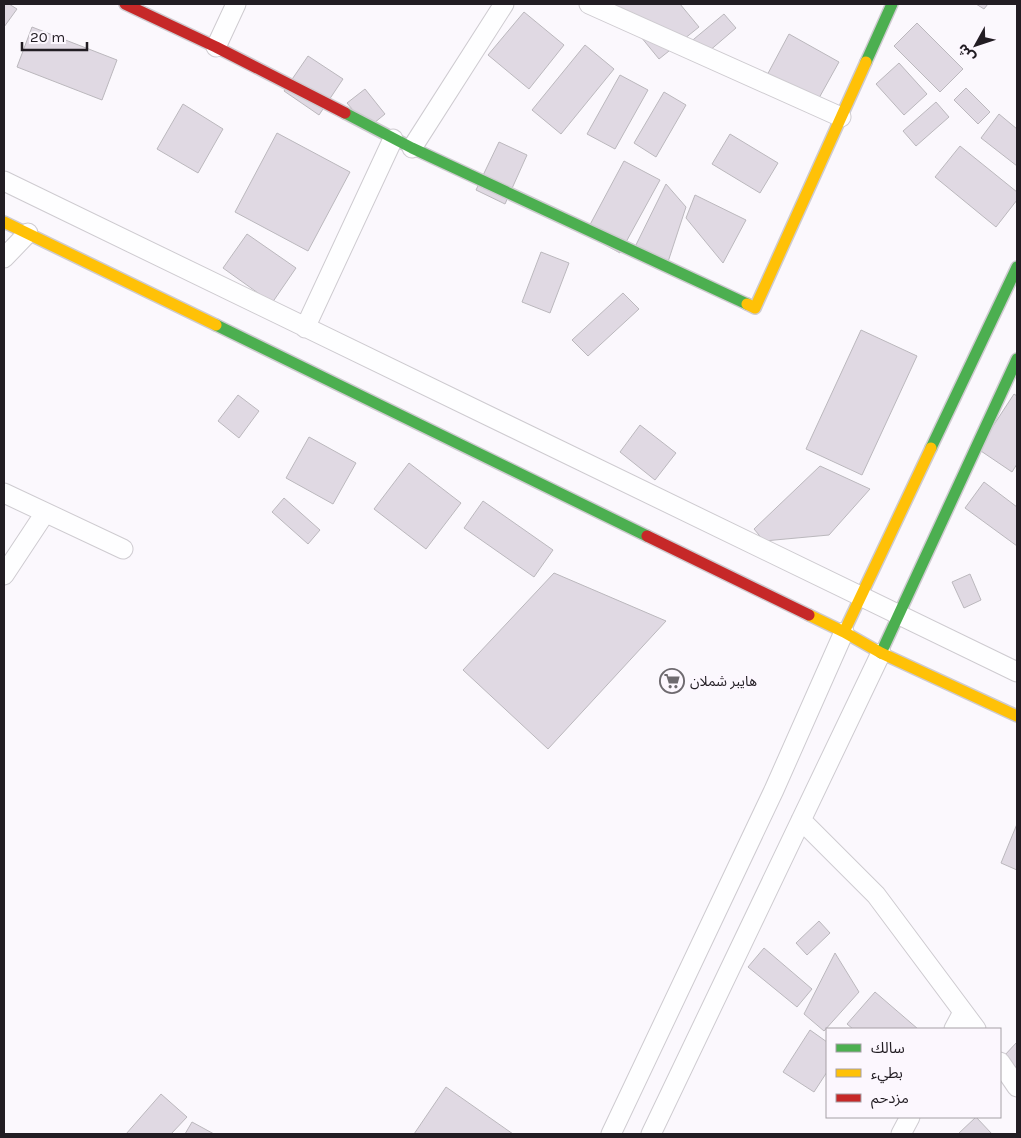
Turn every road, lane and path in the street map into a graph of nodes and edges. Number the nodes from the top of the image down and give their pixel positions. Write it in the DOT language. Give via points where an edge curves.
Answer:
graph roads {
  1 [pos="125,4"];
  2 [pos="236,4"];
  3 [pos="504,4"];
  4 [pos="589,4"];
  5 [pos="892,4"];
  6 [pos="216,47"];
  7 [pos="841,117"];
  8 [pos="393,139"];
  9 [pos="412,148"];
  10 [pos="4,181"];
  11 [pos="4,222"];
  12 [pos="28,233"];
  13 [pos="4,258"];
  14 [pos="1017,267"];
  15 [pos="305,328"];
  16 [pos="1017,359"];
  17 [pos="4,493"];
  18 [pos="45,513"];
  19 [pos="123,549"];
  20 [pos="4,575"];
  21 [pos="860,596"];
  22 [pos="900,614"];
  23 [pos="844,632"];
  24 [pos="881,653"];
  25 [pos="1017,672"];
  26 [pos="1017,716"];
  27 [pos="801,820"];
  28 [pos="964,1012"];
  29 [pos="955,1028"];
  30 [pos="975,1028"];
  31 [pos="1001,1063"];
  32 [pos="1017,1087"];
  33 [pos="909,1118"];
  34 [pos="611,1134"];
  35 [pos="651,1134"];
  36 [pos="901,1134"];
  1 -- 6 [label="street"];
  2 -- 6 [label="street"];
  3 -- 9 [label="street"];
  4 -- 7 [label="street"];
  5 -- 7 [label="street"];
  6 -- 8 [label="street"];
  7 -- 9 [label="street" via="755,308"];
  8 -- 9 [label="street"];
  8 -- 15 [label="street"];
  10 -- 15 [label="street"];
  11 -- 12 [label="street"];
  12 -- 13 [label="street"];
  12 -- 23 [label="street"];
  14 -- 21 [label="street"];
  15 -- 21 [label="street"];
  16 -- 22 [label="street"];
  17 -- 18 [label="street"];
  18 -- 19 [label="street"];
  18 -- 20 [label="street"];
  21 -- 22 [label="street"];
  21 -- 23 [label="street"];
  22 -- 24 [label="street"];
  22 -- 25 [label="street"];
  23 -- 24 [label="street"];
  23 -- 34 [label="street" via="774,790"];
  24 -- 26 [label="street"];
  24 -- 27 [label="street"];
  27 -- 28 [label="street" via="876,895"];
  27 -- 35 [label="street"];
  28 -- 29 [label="street"];
  28 -- 30 [label="street"];
  31 -- 32 [label="street"];
  33 -- 36 [label="street"];
}
